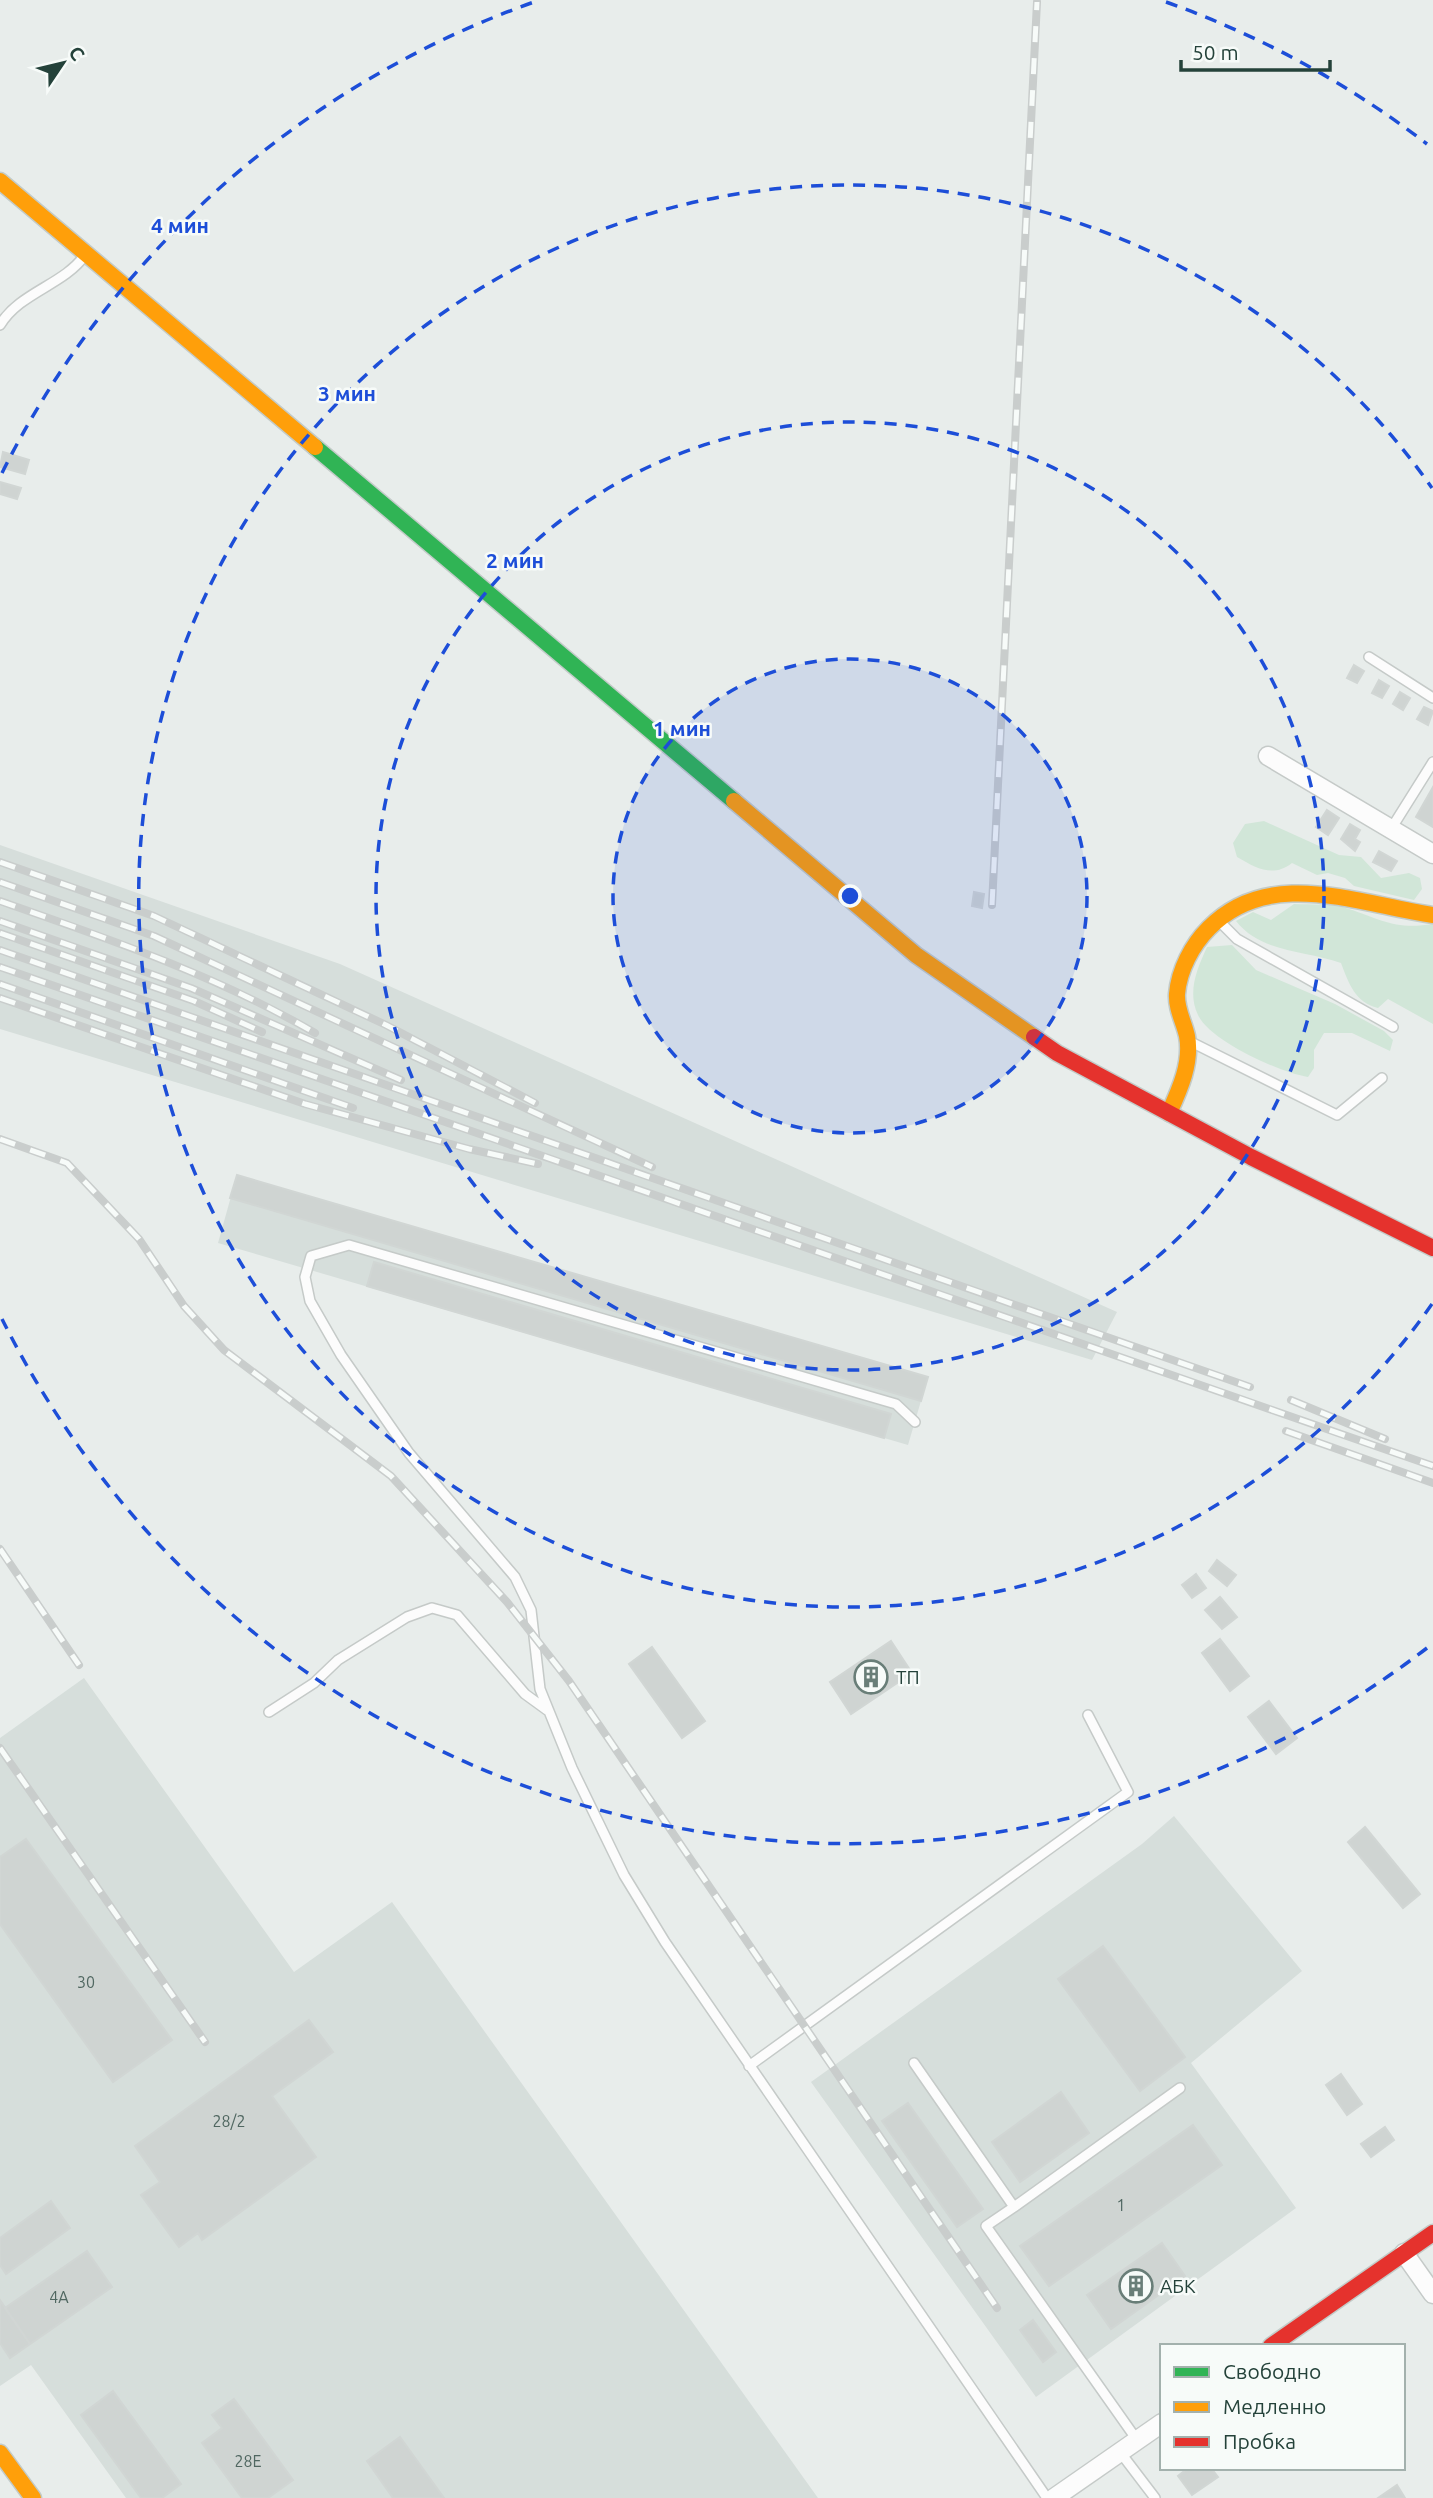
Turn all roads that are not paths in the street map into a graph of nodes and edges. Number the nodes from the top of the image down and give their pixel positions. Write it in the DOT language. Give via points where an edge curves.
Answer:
graph roads {
  1 [pos="0,181"];
  2 [pos="86,253"];
  3 [pos="0,325"];
  4 [pos="1369,657"];
  5 [pos="1433,698"];
  6 [pos="1268,756"];
  7 [pos="1433,762"];
  8 [pos="1391,829"];
  9 [pos="1433,854"];
  10 [pos="1433,915"];
  11 [pos="1215,917"];
  12 [pos="1394,1027"];
  13 [pos="1188,1040"];
  14 [pos="1382,1078"];
  15 [pos="1169,1113"];
  16 [pos="1433,1248"];
  17 [pos="915,1422"];
  18 [pos="549,1711"];
  19 [pos="268,1712"];
  20 [pos="1088,1715"];
  21 [pos="914,2063"];
  22 [pos="749,2066"];
  23 [pos="1180,2088"];
  24 [pos="1014,2207"];
  25 [pos="1433,2233"];
  26 [pos="1404,2253"];
  27 [pos="1433,2294"];
  28 [pos="1275,2344"];
  29 [pos="1160,2424"];
  30 [pos="1137,2440"];
  31 [pos="1120,2452"];
  32 [pos="0,2453"];
  33 [pos="33,2498"];
  34 [pos="1047,2498"];
  35 [pos="1054,2498"];
  36 [pos="1155,2498"];
  1 -- 2 [label="street"];
  2 -- 3 [label="lane" via="74,271 43,288 5,316"];
  2 -- 15 [label="street" via="916,955 1057,1052"];
  4 -- 5 [label="lane"];
  6 -- 8 [label="street"];
  7 -- 8 [label="lane"];
  8 -- 9 [label="street"];
  10 -- 11 [label="street" via="1294,891 1254,895"];
  11 -- 12 [label="lane" via="1237,939"];
  11 -- 13 [label="street" via="1185,958 1177,998"];
  13 -- 14 [label="lane" via="1337,1115"];
  13 -- 15 [label="street" via="1182,1084"];
  15 -- 16 [label="street"];
  17 -- 18 [label="lane" via="896,1404 349,1245 311,1256 305,1277 310,1301 341,1355 409,1453 515,1577 531,1610 540,1689"];
  18 -- 19 [label="lane" via="525,1694 457,1615 432,1608 407,1617 338,1660 314,1683"];
  18 -- 22 [label="lane" via="624,1875"];
  20 -- 22 [label="lane" via="1128,1792"];
  21 -- 24 [label="lane"];
  22 -- 34 [label="lane"];
  23 -- 24 [label="lane"];
  24 -- 30 [label="lane" via="986,2227"];
  25 -- 26 [label="street"];
  26 -- 27 [label="street"];
  26 -- 28 [label="street"];
  29 -- 30 [label="street"];
  30 -- 31 [label="street"];
  31 -- 35 [label="street"];
  31 -- 36 [label="lane"];
  32 -- 33 [label="street"];
}
